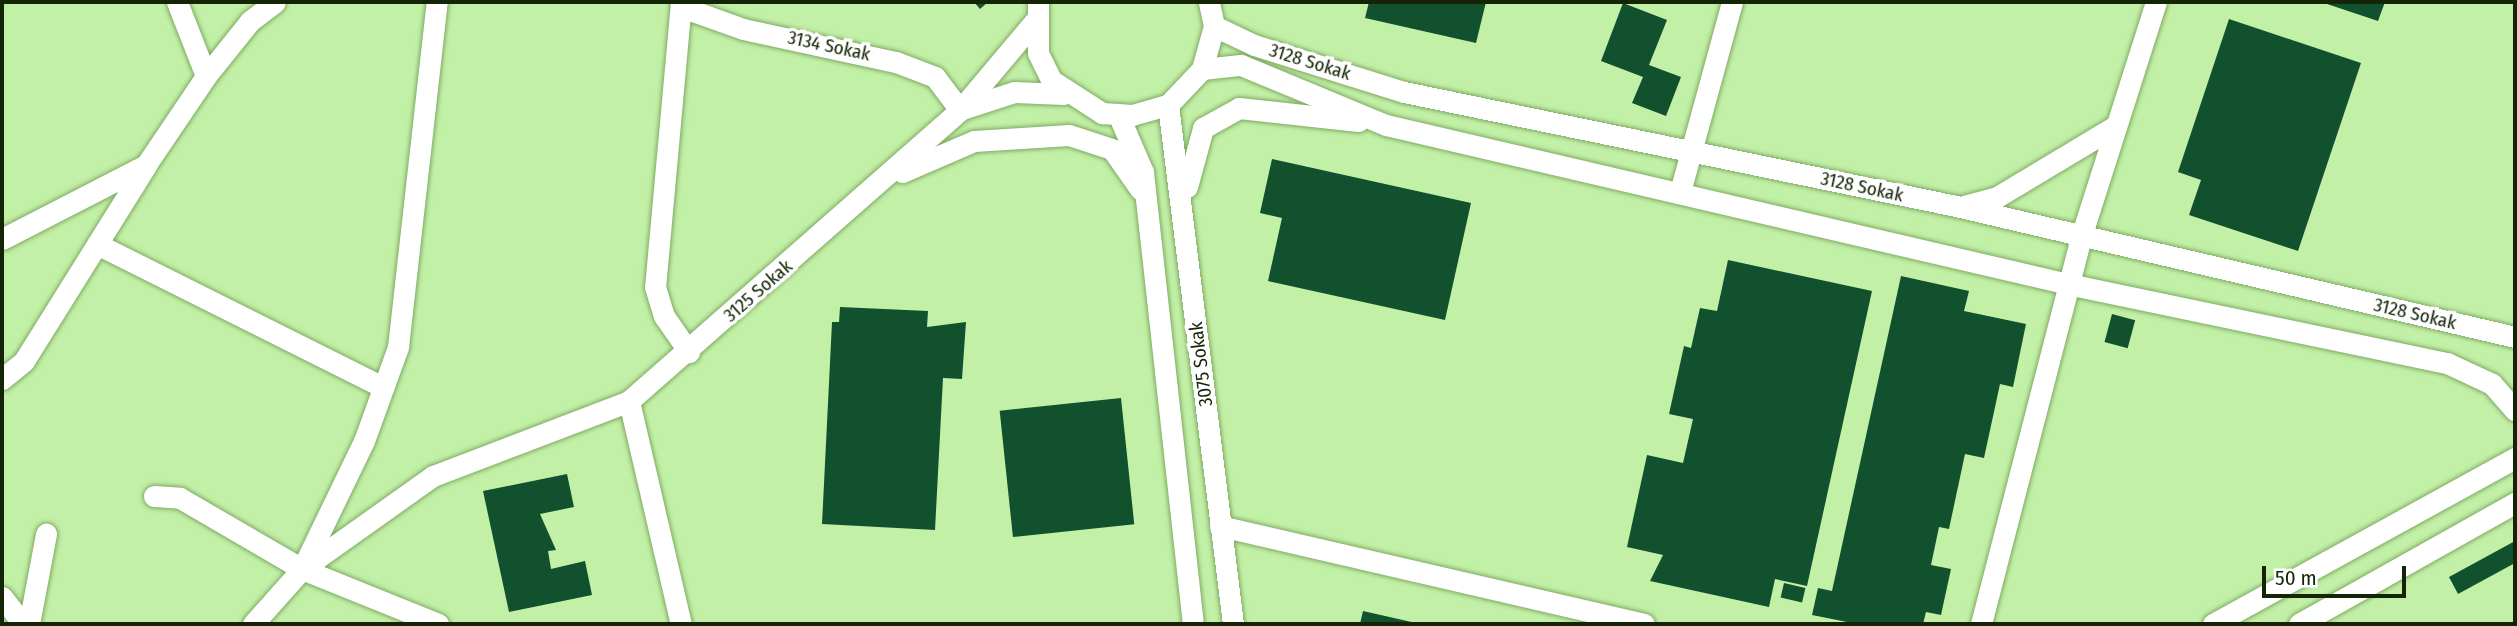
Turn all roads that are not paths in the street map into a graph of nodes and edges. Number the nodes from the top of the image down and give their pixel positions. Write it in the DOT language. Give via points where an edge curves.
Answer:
graph roads {
  1 [pos="177,2"];
  2 [pos="275,2"];
  3 [pos="438,2"];
  4 [pos="681,2"];
  5 [pos="689,2"];
  6 [pos="1209,2"];
  7 [pos="1732,2"];
  8 [pos="2156,2"];
  9 [pos="1036,12"];
  10 [pos="1214,26"];
  11 [pos="1202,69"];
  12 [pos="206,76"];
  13 [pos="1064,94"];
  14 [pos="1168,104"];
  15 [pos="960,110"];
  16 [pos="1118,114"];
  17 [pos="1386,125"];
  18 [pos="2115,126"];
  19 [pos="1689,151"];
  20 [pos="146,165"];
  21 [pos="884,180"];
  22 [pos="1680,192"];
  23 [pos="1145,197"];
  24 [pos="1956,206"];
  25 [pos="1184,217"];
  26 [pos="2,239"];
  27 [pos="2080,240"];
  28 [pos="97,244"];
  29 [pos="2068,284"];
  30 [pos="2515,337"];
  31 [pos="689,352"];
  32 [pos="2,379"];
  33 [pos="383,387"];
  34 [pos="629,401"];
  35 [pos="2515,410"];
  36 [pos="2515,458"];
  37 [pos="154,496"];
  38 [pos="2515,503"];
  39 [pos="1220,526"];
  40 [pos="46,534"];
  41 [pos="302,569"];
  42 [pos="2,597"];
  43 [pos="378,615"];
  44 [pos="1986,621"];
  45 [pos="23,624"];
  46 [pos="29,624"];
  47 [pos="253,624"];
  48 [pos="438,624"];
  49 [pos="681,624"];
  50 [pos="1193,624"];
  51 [pos="1233,624"];
  52 [pos="1644,624"];
  53 [pos="2213,624"];
  54 [pos="2299,624"];
  1 -- 12 [label="street"];
  2 -- 12 [label="street" via="250,21"];
  3 -- 33 [label="street" via="398,347"];
  4 -- 31 [label="street" via="655,287 664,316"];
  5 -- 15 [label="street, 3134 Sokak" via="710,19 853,49 935,77"];
  6 -- 10 [label="street"];
  7 -- 19 [label="street"];
  8 -- 18 [label="street"];
  9 -- 13 [label="street" via="1038,53"];
  9 -- 15 [label="street, 3125 Sokak"];
  10 -- 11 [label="street"];
  10 -- 19 [label="street, 3128 Sokak" via="1254,45 1404,92"];
  11 -- 14 [label="street"];
  11 -- 17 [label="street, 3128 Sokak" via="1241,65"];
  12 -- 20 [label="street"];
  13 -- 15 [label="street, 3125 Sokak" via="1014,92"];
  13 -- 16 [label="street, 3125 Sokak"];
  14 -- 16 [label="street"];
  14 -- 25 [label="street, 3075 Sokak"];
  15 -- 21 [label="street, 3125 Sokak"];
  16 -- 23 [label="street, 3075 Sokak" via="1138,153"];
  17 -- 22 [label="street, 3128 Sokak"];
  17 -- 25 [label="street, 3128 Sokak" via="1263,108 1219,116 1202,128 1192,154"];
  18 -- 24 [label="street" via="1997,197"];
  18 -- 27 [label="street"];
  19 -- 22 [label="street"];
  19 -- 24 [label="street, 3128 Sokak"];
  20 -- 26 [label="street"];
  20 -- 28 [label="street"];
  21 -- 23 [label="street, 3125 Sokak" via="974,141 1069,135 1112,149"];
  21 -- 31 [label="street, 3125 Sokak"];
  22 -- 29 [label="street, 3128 Sokak"];
  23 -- 50 [label="street, 3075 Sokak"];
  24 -- 27 [label="street, 3128 Sokak"];
  25 -- 39 [label="street, 3075 Sokak"];
  27 -- 29 [label="street"];
  27 -- 30 [label="street, 3128 Sokak"];
  28 -- 32 [label="street" via="24,361"];
  28 -- 33 [label="street"];
  29 -- 35 [label="street, 3128 Sokak" via="2446,363 2492,384"];
  29 -- 44 [label="street"];
  31 -- 34 [label="street, 3125 Sokak"];
  33 -- 41 [label="street" via="365,441"];
  34 -- 41 [label="street, 3125 Sokak" via="433,476"];
  34 -- 49 [label="street"];
  36 -- 53 [label="street"];
  37 -- 41 [label="street" via="180,498 217,515"];
  38 -- 54 [label="street"];
  39 -- 51 [label="street, 3075 Sokak"];
  39 -- 52 [label="street"];
  40 -- 46 [label="street" via="33,575"];
  41 -- 43 [label="street"];
  41 -- 47 [label="street"];
  42 -- 45 [label="street"];
  43 -- 48 [label="street"];
}
